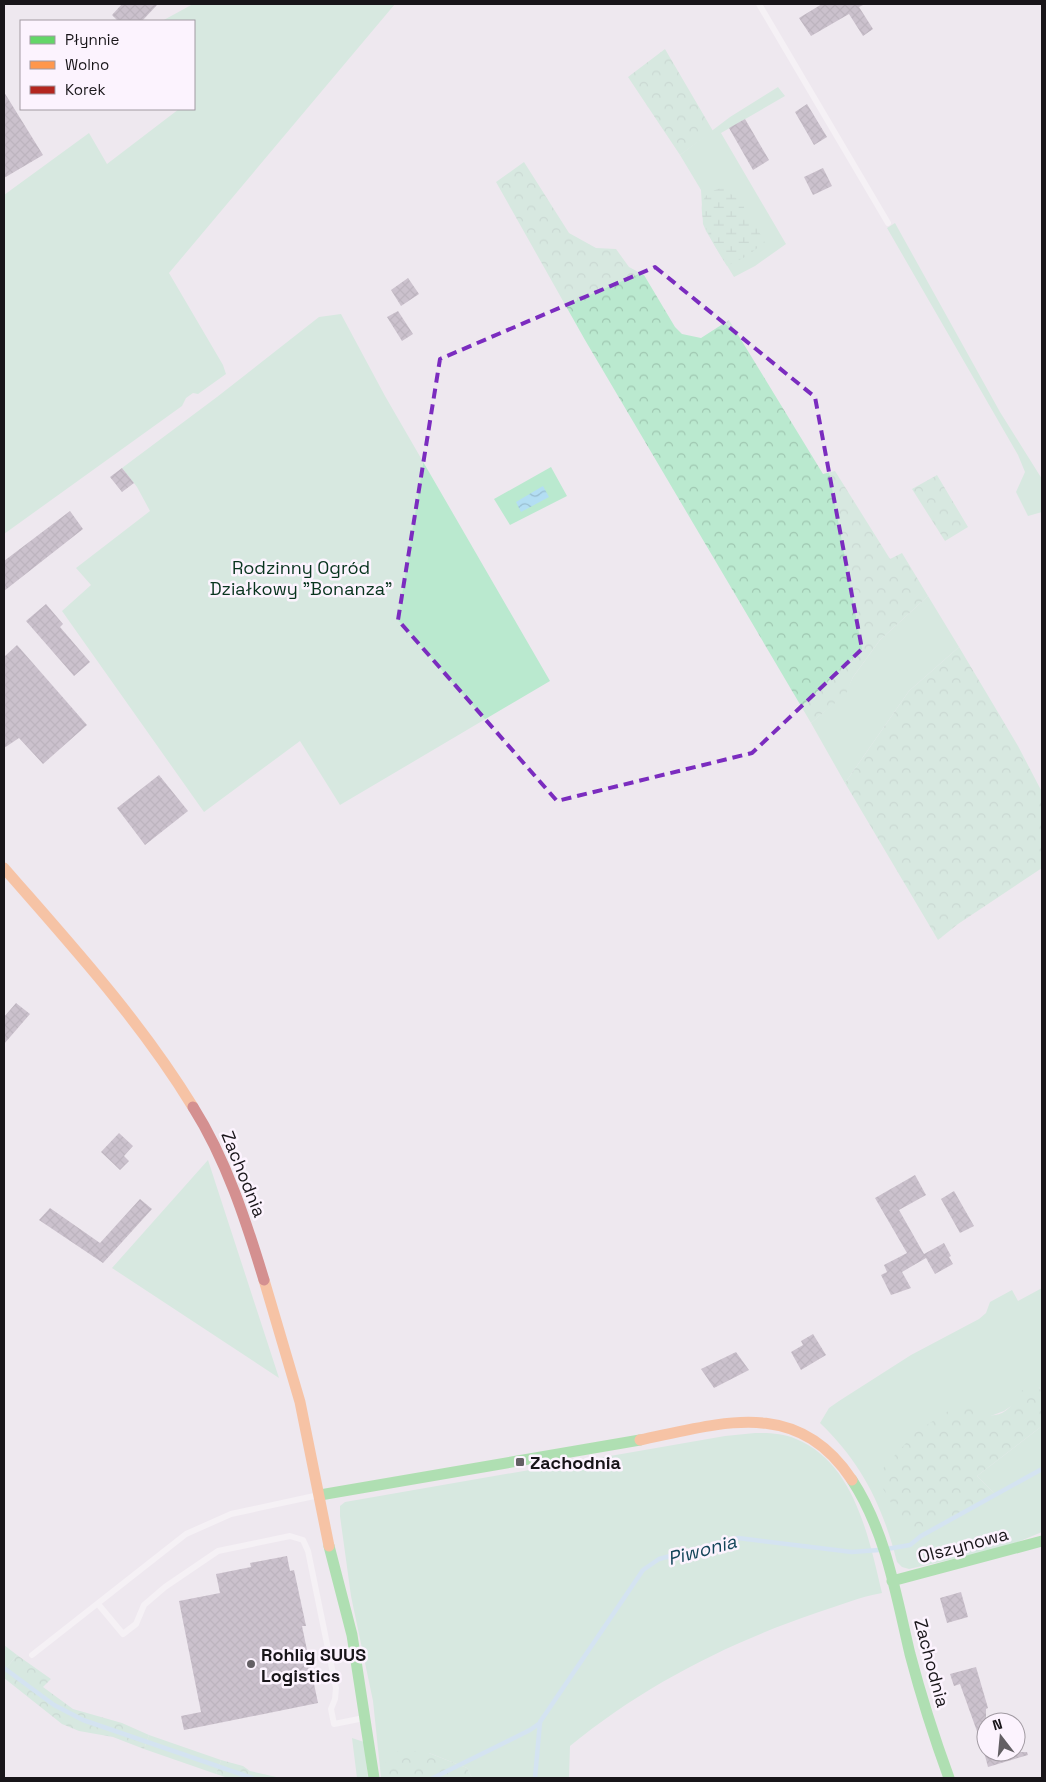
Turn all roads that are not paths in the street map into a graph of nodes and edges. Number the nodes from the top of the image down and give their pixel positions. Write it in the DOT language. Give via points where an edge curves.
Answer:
graph roads {
  1 [pos="759,4"];
  2 [pos="888,223"];
  3 [pos="4,868"];
  4 [pos="320,1495"];
  5 [pos="1042,1541"];
  6 [pos="892,1580"];
  7 [pos="98,1604"];
  8 [pos="32,1656"];
  9 [pos="366,1718"];
  10 [pos="374,1778"];
  11 [pos="948,1778"];
  1 -- 2 [label="lane"];
  3 -- 4 [label="street, Zachodnia" via="133,1017 163,1058 206,1128 235,1194 256,1254 292,1370"];
  4 -- 6 [label="street, Zachodnia" via="712,1426 767,1423 802,1433 834,1457 862,1496 882,1541"];
  4 -- 7 [label="lane" via="255,1508 208,1523 179,1540"];
  4 -- 9 [label="street, Zachodnia" via="334,1572 352,1635"];
  5 -- 6 [label="street, Olszynowa" via="987,1558"];
  6 -- 11 [label="street, Zachodnia" via="910,1655"];
  7 -- 8 [label="lane"];
  7 -- 9 [label="lane" via="123,1634 136,1624 144,1605 218,1551 297,1537 308,1551 336,1688 331,1710 334,1724"];
  9 -- 10 [label="street, Zachodnia"];
}
